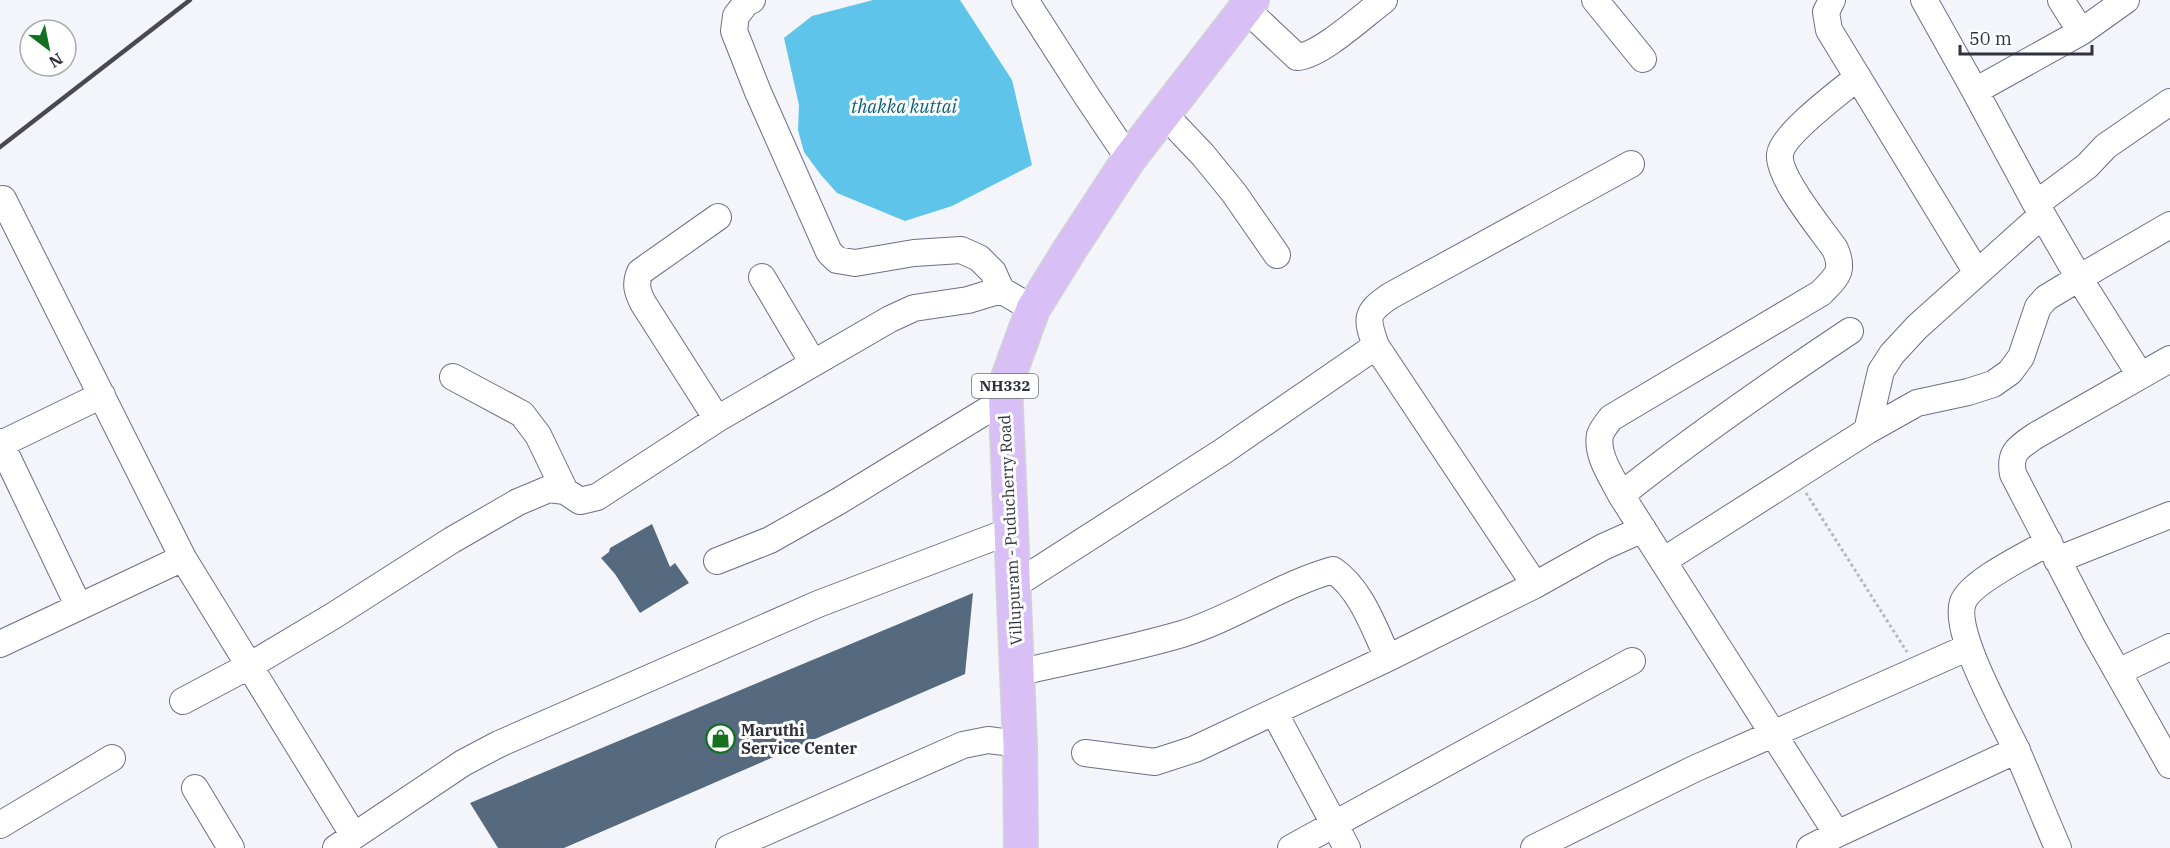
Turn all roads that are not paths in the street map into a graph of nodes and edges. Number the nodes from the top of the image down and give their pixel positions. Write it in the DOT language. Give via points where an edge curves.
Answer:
graph roads {
  1 [pos="752,0"];
  2 [pos="1025,0"];
  3 [pos="1384,0"];
  4 [pos="1595,0"];
  5 [pos="1832,0"];
  6 [pos="1924,0"];
  7 [pos="2061,0"];
  8 [pos="2126,0"];
  9 [pos="1249,4"];
  10 [pos="2081,32"];
  11 [pos="1643,59"];
  12 [pos="1858,77"];
  13 [pos="1975,91"];
  14 [pos="2170,102"];
  15 [pos="1164,114"];
  16 [pos="1129,159"];
  17 [pos="1631,164"];
  18 [pos="3,199"];
  19 [pos="2039,210"];
  20 [pos="718,217"];
  21 [pos="2170,225"];
  22 [pos="1277,255"];
  23 [pos="1977,273"];
  24 [pos="762,277"];
  25 [pos="2079,278"];
  26 [pos="1001,290"];
  27 [pos="1033,309"];
  28 [pos="1850,331"];
  29 [pos="1376,346"];
  30 [pos="2170,359"];
  31 [pos="813,363"];
  32 [pos="2140,375"];
  33 [pos="453,377"];
  34 [pos="102,396"];
  35 [pos="1004,400"];
  36 [pos="717,419"];
  37 [pos="1867,431"];
  38 [pos="1,443"];
  39 [pos="565,491"];
  40 [pos="1621,495"];
  41 [pos="2170,515"];
  42 [pos="1642,529"];
  43 [pos="1010,531"];
  44 [pos="2053,551"];
  45 [pos="183,558"];
  46 [pos="717,561"];
  47 [pos="1663,561"];
  48 [pos="1535,585"];
  49 [pos="1013,586"];
  50 [pos="79,607"];
  51 [pos="0,644"];
  52 [pos="1969,647"];
  53 [pos="2170,647"];
  54 [pos="1388,658"];
  55 [pos="1632,661"];
  56 [pos="249,666"];
  57 [pos="2118,672"];
  58 [pos="1017,673"];
  59 [pos="183,701"];
  60 [pos="1274,712"];
  61 [pos="1774,733"];
  62 [pos="1020,744"];
  63 [pos="2017,750"];
  64 [pos="1085,753"];
  65 [pos="112,758"];
  66 [pos="2170,765"];
  67 [pos="195,788"];
  68 [pos="1334,824"];
  69 [pos="0,825"];
  70 [pos="1837,834"];
  71 [pos="345,842"];
  72 [pos="231,848"];
  73 [pos="729,848"];
  74 [pos="1021,848"];
  75 [pos="1291,848"];
  76 [pos="1347,848"];
  77 [pos="1534,848"];
  78 [pos="1810,848"];
  79 [pos="2058,848"];
  1 -- 26 [label="street" via="736,16 734,31 829,252 837,260 855,263 960,250 979,258 993,272"];
  2 -- 16 [label="street"];
  3 -- 9 [label="street" via="1306,57 1298,57"];
  4 -- 11 [label="street"];
  5 -- 12 [label="street" via="1827,12 1829,30"];
  6 -- 13 [label="street"];
  7 -- 10 [label="street"];
  8 -- 10 [label="street"];
  9 -- 15 [label="highway, Villupuram - Puducherry Road / NH332"];
  10 -- 13 [label="street"];
  12 -- 23 [label="street"];
  12 -- 40 [label="street" via="1786,140 1780,155 1793,189 1835,249 1840,261 1837,276 1821,293 1611,418 1601,432 1599,447"];
  13 -- 19 [label="street"];
  14 -- 19 [label="street" via="2106,146"];
  15 -- 16 [label="highway, Villupuram - Puducherry Road / NH332"];
  15 -- 22 [label="street" via="1234,193"];
  16 -- 27 [label="highway, Villupuram - Puducherry Road / NH332"];
  17 -- 29 [label="street" via="1373,307 1369,321"];
  18 -- 34 [label="street"];
  19 -- 23 [label="street"];
  19 -- 25 [label="street"];
  20 -- 36 [label="street" via="640,272 636,282 643,303"];
  21 -- 25 [label="street"];
  23 -- 37 [label="street" via="1892,354 1881,371"];
  24 -- 31 [label="street"];
  25 -- 32 [label="street"];
  25 -- 37 [label="street" via="2038,307 2021,357 2010,372 1993,384 1917,403"];
  26 -- 27 [label="street"];
  26 -- 31 [label="street" via="968,300 914,308"];
  27 -- 35 [label="highway, Villupuram - Puducherry Road / NH332" via="1005,386"];
  28 -- 40 [label="street" via="1754,395"];
  29 -- 48 [label="street"];
  29 -- 49 [label="street" via="1222,452"];
  30 -- 32 [label="street"];
  31 -- 36 [label="street"];
  32 -- 44 [label="street" via="2035,436 2017,449 2011,461 2013,474"];
  33 -- 39 [label="street" via="522,414 538,435"];
  34 -- 38 [label="street"];
  34 -- 45 [label="street"];
  35 -- 43 [label="highway, Villupuram - Puducherry Road / NH332"];
  35 -- 46 [label="street" via="770,540"];
  36 -- 39 [label="street" via="597,497 580,501"];
  37 -- 47 [label="street"];
  38 -- 50 [label="street"];
  39 -- 56 [label="street" via="549,489 488,518"];
  40 -- 42 [label="street"];
  41 -- 44 [label="street"];
  42 -- 47 [label="street"];
  42 -- 48 [label="street"];
  43 -- 49 [label="highway, Villupuram - Puducherry Road / NH332"];
  43 -- 71 [label="street" via="818,604 499,744 463,763"];
  44 -- 52 [label="street" via="2002,568 1963,600 1960,615"];
  44 -- 57 [label="street"];
  45 -- 50 [label="street"];
  45 -- 56 [label="street"];
  47 -- 61 [label="street"];
  48 -- 54 [label="street"];
  49 -- 58 [label="highway, Villupuram - Puducherry Road / NH332"];
  50 -- 51 [label="street"];
  52 -- 61 [label="street"];
  52 -- 63 [label="street"];
  53 -- 57 [label="street"];
  54 -- 58 [label="street" via="1353,589 1333,570 1182,634"];
  54 -- 60 [label="street"];
  55 -- 68 [label="street"];
  56 -- 59 [label="street"];
  56 -- 71 [label="street"];
  57 -- 66 [label="street"];
  58 -- 62 [label="highway, Villupuram - Puducherry Road / NH332"];
  60 -- 64 [label="street" via="1195,749 1155,762"];
  60 -- 68 [label="street"];
  61 -- 70 [label="street"];
  61 -- 77 [label="street"];
  62 -- 73 [label="street" via="988,740 963,745"];
  62 -- 74 [label="highway, Villupuram - Puducherry Road / NH332"];
  63 -- 70 [label="street"];
  63 -- 79 [label="street"];
  65 -- 69 [label="street"];
  67 -- 72 [label="street"];
  68 -- 75 [label="street"];
  68 -- 76 [label="street"];
  70 -- 78 [label="street"];
}
